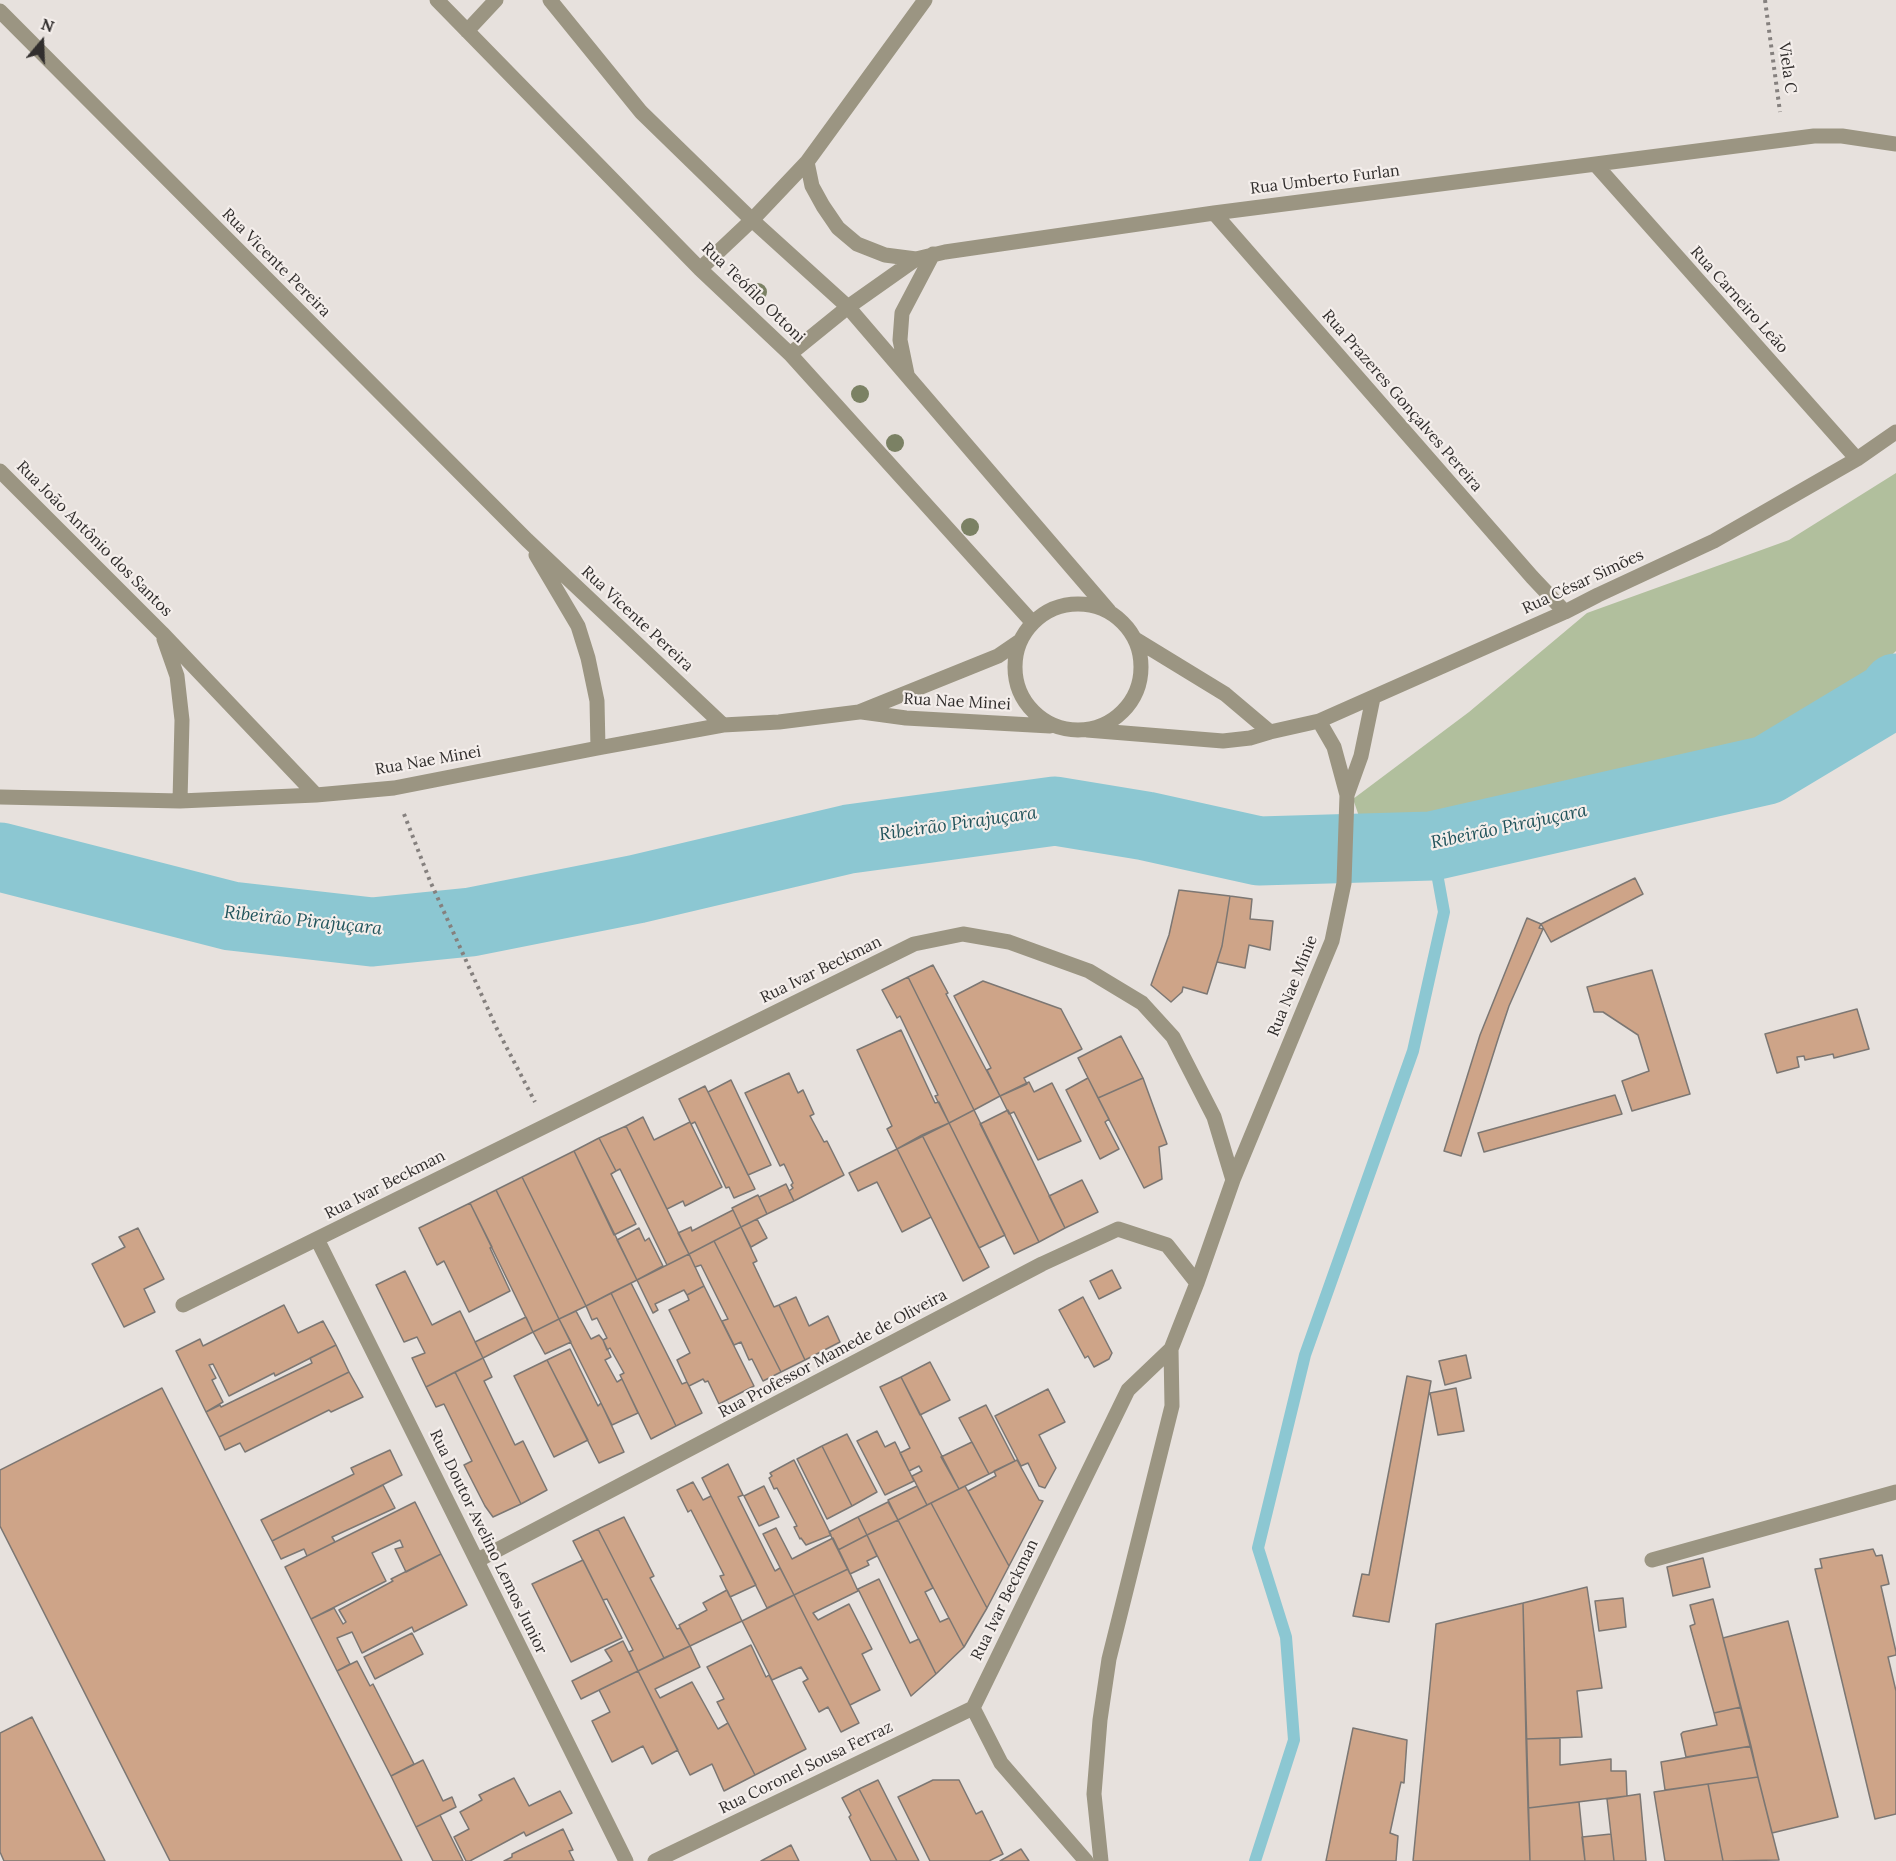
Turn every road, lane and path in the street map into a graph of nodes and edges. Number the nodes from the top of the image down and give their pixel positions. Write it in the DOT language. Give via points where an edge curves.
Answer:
graph roads {
  1 [pos="437,0"];
  2 [pos="496,0"];
  3 [pos="550,0"];
  4 [pos="925,0"];
  5 [pos="1766,0"];
  6 [pos="0,11"];
  7 [pos="467,32"];
  8 [pos="1784,140"];
  9 [pos="1896,144"];
  10 [pos="807,162"];
  11 [pos="1595,164"];
  12 [pos="1214,213"];
  13 [pos="752,220"];
  14 [pos="933,254"];
  15 [pos="916,259"];
  16 [pos="700,269"];
  17 [pos="848,308"];
  18 [pos="790,354"];
  19 [pos="908,377"];
  20 [pos="1896,432"];
  21 [pos="1857,459"];
  22 [pos="0,471"];
  23 [pos="527,540"];
  24 [pos="1108,611"];
  25 [pos="1565,612"];
  26 [pos="1033,623"];
  27 [pos="162,633"];
  28 [pos="1135,639"];
  29 [pos="1020,641"];
  30 [pos="1373,698"];
  31 [pos="859,712"];
  32 [pos="1319,721"];
  33 [pos="723,725"];
  34 [pos="1054,726"];
  35 [pos="1087,730"];
  36 [pos="1270,732"];
  37 [pos="598,748"];
  38 [pos="394,788"];
  39 [pos="316,795"];
  40 [pos="0,797"];
  41 [pos="1346,800"];
  42 [pos="180,801"];
  43 [pos="547,1124"];
  44 [pos="1233,1180"];
  45 [pos="317,1239"];
  46 [pos="1197,1283"];
  47 [pos="183,1305"];
  48 [pos="1171,1349"];
  49 [pos="1896,1492"];
  50 [pos="478,1560"];
  51 [pos="1652,1560"];
  52 [pos="973,1708"];
  53 [pos="626,1861"];
  54 [pos="655,1861"];
  55 [pos="1086,1861"];
  56 [pos="1101,1861"];
  1 -- 7 [label="street, Rua Teófilo Ottoni"];
  2 -- 7 [label="street"];
  3 -- 13 [label="street" via="641,112"];
  4 -- 10 [label="street"];
  5 -- 8 [label="path, Viela C"];
  6 -- 23 [label="street, Rua Vicente Pereira"];
  7 -- 16 [label="street, Rua Teófilo Ottoni"];
  8 -- 9 [label="street, Rua Umberto Furlan" via="1842,136"];
  8 -- 11 [label="street, Rua Umberto Furlan"];
  10 -- 13 [label="street"];
  10 -- 15 [label="street" via="812,186 838,228 856,244 885,255"];
  11 -- 12 [label="street, Rua Umberto Furlan"];
  11 -- 21 [label="street, Rua Carneiro Leão"];
  12 -- 14 [label="street, Rua Umberto Furlan"];
  12 -- 25 [label="street, Rua Prazeres Gonçalves Pereira"];
  13 -- 16 [label="street"];
  13 -- 17 [label="street"];
  14 -- 15 [label="street, Rua Umberto Furlan"];
  14 -- 19 [label="street" via="902,313 900,340"];
  15 -- 17 [label="street, Rua Umberto Furlan"];
  16 -- 18 [label="street, Rua Teófilo Ottoni"];
  17 -- 18 [label="street, Rua Umberto Furlan"];
  17 -- 19 [label="street"];
  18 -- 26 [label="street, Rua Teófilo Ottoni"];
  19 -- 24 [label="street"];
  20 -- 21 [label="street, Rua César Simões"];
  21 -- 25 [label="street, Rua César Simões" via="1714,541"];
  22 -- 27 [label="street, Rua João Antônio dos Santos"];
  23 -- 33 [label="street, Rua Vicente Pereira"];
  23 -- 37 [label="street, Rua Vicente Pereira" via="578,626 597,701"];
  24 -- 26 [label="street" via="1090,604 1070,604 1050,610"];
  24 -- 28 [label="street" via="1125,623"];
  25 -- 30 [label="street, Rua César Simões"];
  26 -- 29 [label="street"];
  27 -- 39 [label="street, Rua João Antônio dos Santos"];
  27 -- 42 [label="street, Rua João Antônio dos Santos" via="177,676 182,720"];
  28 -- 35 [label="street" via="1142,658 1142,678 1135,697 1123,714 1106,725"];
  28 -- 36 [label="street" via="1225,694"];
  29 -- 31 [label="street, Rua Nae Minei" via="998,656"];
  29 -- 34 [label="street" via="1016,681 1023,700 1036,715"];
  30 -- 32 [label="street, Rua César Simões"];
  30 -- 41 [label="street, Rua Nae Minie" via="1361,756"];
  31 -- 33 [label="street, Rua Nae Minei"];
  31 -- 34 [label="street, Rua Nae Minei"];
  32 -- 36 [label="street, Rua César Simões"];
  32 -- 41 [label="street, Rua Nae Minie" via="1334,747"];
  33 -- 37 [label="street, Rua Nae Minei"];
  34 -- 35 [label="street" via="1070,731"];
  35 -- 36 [label="street, Rua César Simões" via="1223,741"];
  37 -- 38 [label="street, Rua Nae Minei"];
  38 -- 39 [label="street, Rua Nae Minei"];
  38 -- 43 [label="path" via="430,882 497,1029"];
  39 -- 42 [label="street, Rua Nae Minei"];
  40 -- 42 [label="street, Rua Nae Minei"];
  41 -- 44 [label="street, Rua Nae Minie" via="1344,883 1332,941"];
  43 -- 44 [label="street, Rua Ivar Beckman" via="914,944 963,934 1009,942 1089,971 1142,1003 1173,1037 1215,1117"];
  43 -- 45 [label="street, Rua Ivar Beckman"];
  44 -- 46 [label="street, Rua Ivar Beckman"];
  45 -- 47 [label="street, Rua Ivar Beckman"];
  45 -- 50 [label="street, Rua Doutor Avelino Lemos Junior"];
  46 -- 48 [label="street, Rua Ivar Beckman"];
  46 -- 50 [label="street, Rua Professor Mamede de Oliveira" via="1167,1245 1118,1229 1042,1264"];
  48 -- 52 [label="street, Rua Ivar Beckman" via="1128,1390"];
  48 -- 56 [label="street, Rua Ivar Beckman" via="1172,1406 1109,1659 1100,1720 1094,1794"];
  49 -- 51 [label="street"];
  50 -- 53 [label="street, Rua Doutor Avelino Lemos Junior"];
  52 -- 54 [label="street, Rua Coronel Sousa Ferraz"];
  52 -- 55 [label="street" via="1001,1763"];
}
